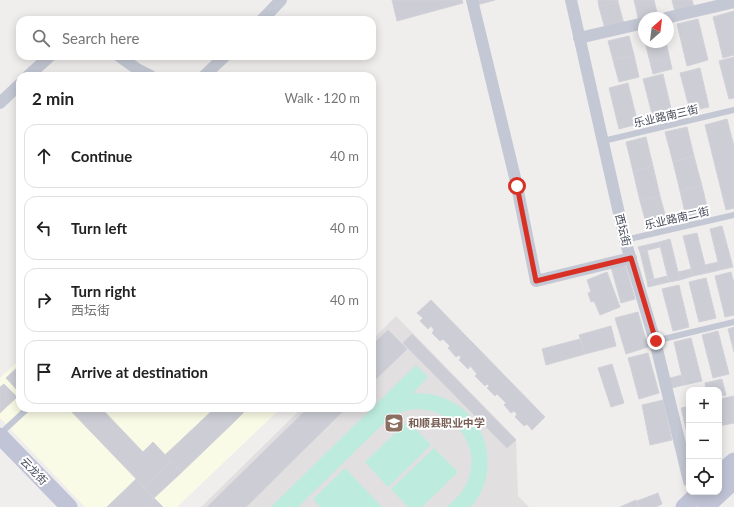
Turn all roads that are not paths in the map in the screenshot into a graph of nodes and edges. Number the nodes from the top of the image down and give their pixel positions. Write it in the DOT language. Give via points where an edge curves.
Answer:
graph roads {
  1 [pos="281,0"];
  2 [pos="472,0"];
  3 [pos="571,0"];
  4 [pos="734,2"];
  5 [pos="266,16"];
  6 [pos="674,16"];
  7 [pos="638,24"];
  8 [pos="579,38"];
  9 [pos="46,60"];
  10 [pos="125,60"];
  11 [pos="221,60"];
  12 [pos="32,72"];
  13 [pos="143,72"];
  14 [pos="208,72"];
  15 [pos="16,88"];
  16 [pos="0,103"];
  17 [pos="734,110"];
  18 [pos="603,141"];
  19 [pos="734,214"];
  20 [pos="625,240"];
  21 [pos="631,258"];
  22 [pos="734,322"];
  23 [pos="656,341"];
  24 [pos="24,412"];
  25 [pos="0,435"];
  26 [pos="734,462"];
  27 [pos="686,468"];
  28 [pos="722,472"];
  29 [pos="734,481"];
  30 [pos="695,499"];
  31 [pos="69,507"];
  1 -- 5 [label="street"];
  2 -- 21 [label="street" via="517,186 536,281"];
  3 -- 8 [label="street, 西坛街"];
  4 -- 6 [label="street"];
  7 -- 8 [label="street"];
  8 -- 18 [label="street, 西坛街"];
  9 -- 12 [label="street"];
  10 -- 13 [label="street"];
  11 -- 14 [label="street"];
  15 -- 16 [label="street"];
  17 -- 18 [label="lane, 乐业路南三街"];
  18 -- 20 [label="street, 西坛街"];
  19 -- 20 [label="lane, 乐业路南二街"];
  20 -- 21 [label="street, 西坛街"];
  21 -- 23 [label="street, 西坛街"];
  22 -- 23 [label="lane"];
  23 -- 27 [label="street, 西坛街"];
  24 -- 25 [label="lane"];
  25 -- 31 [label="street, 云龙街"];
  26 -- 28 [label="street"];
  29 -- 30 [label="street"];
}
